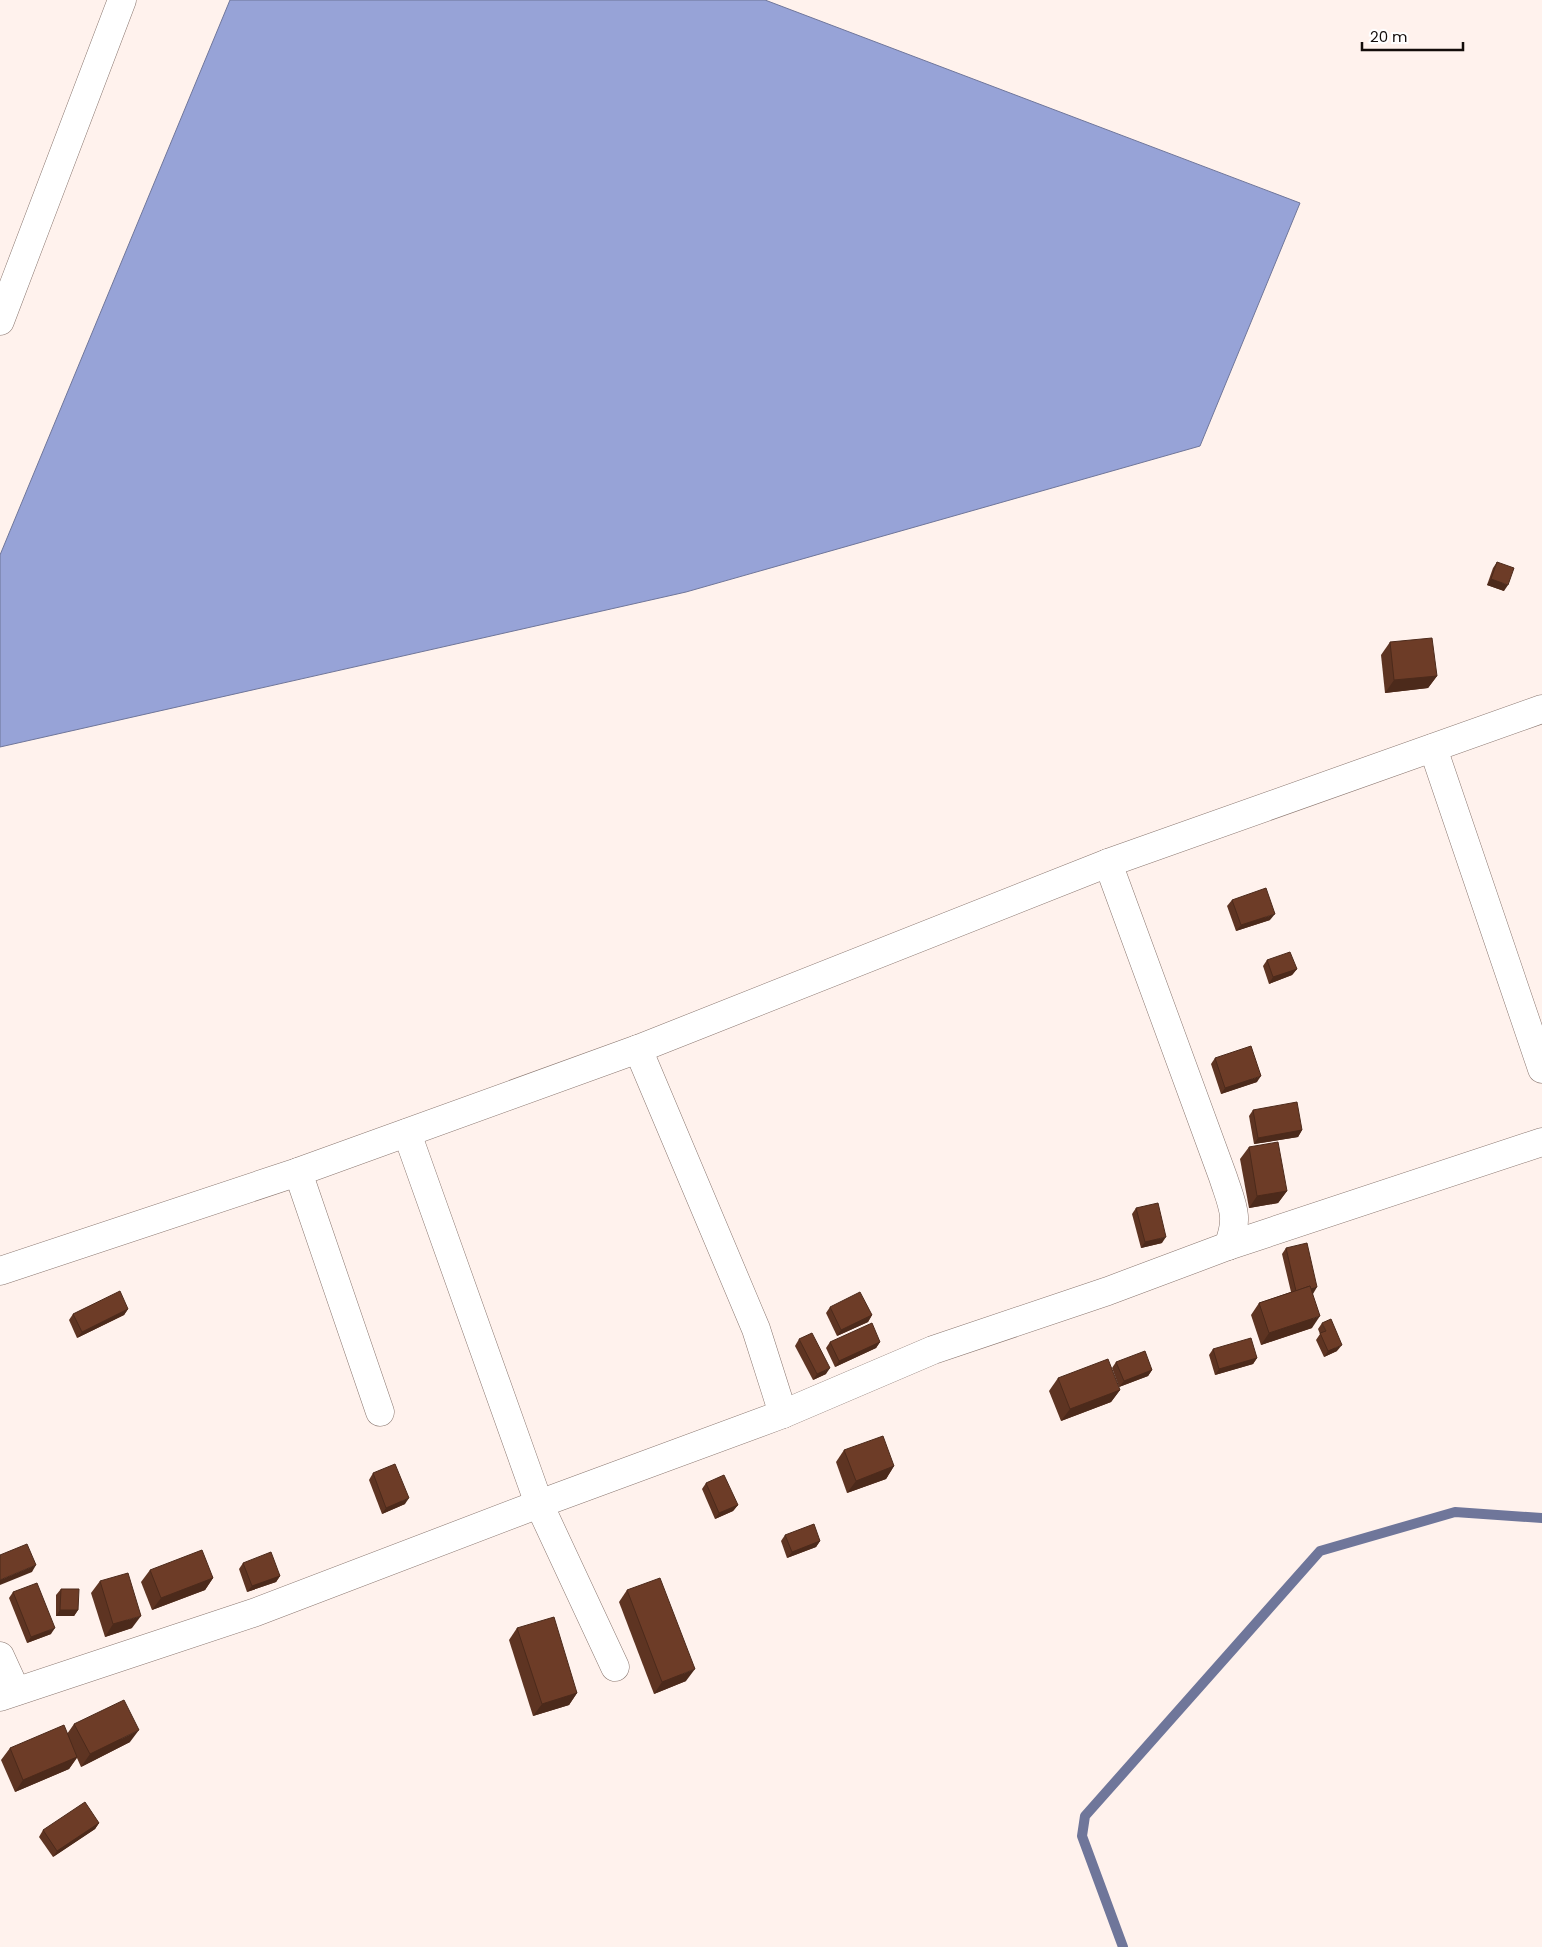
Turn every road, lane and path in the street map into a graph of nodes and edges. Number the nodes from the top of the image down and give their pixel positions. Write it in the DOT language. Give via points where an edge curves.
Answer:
graph roads {
  1 [pos="122,0"];
  2 [pos="0,321"];
  3 [pos="1542,709"];
  4 [pos="1432,748"];
  5 [pos="1108,862"];
  6 [pos="638,1049"];
  7 [pos="1542,1069"];
  8 [pos="407,1133"];
  9 [pos="1542,1142"];
  10 [pos="298,1172"];
  11 [pos="1228,1246"];
  12 [pos="0,1271"];
  13 [pos="380,1412"];
  14 [pos="783,1414"];
  15 [pos="539,1504"];
  16 [pos="0,1656"];
  17 [pos="615,1667"];
  18 [pos="8,1694"];
  1 -- 2 [label="street"];
  3 -- 4 [label="street"];
  4 -- 5 [label="street"];
  4 -- 7 [label="street"];
  5 -- 6 [label="street"];
  5 -- 11 [label="street" via="1233,1209 1234,1232"];
  6 -- 8 [label="street"];
  6 -- 14 [label="street" via="756,1329"];
  8 -- 10 [label="street"];
  8 -- 15 [label="street"];
  9 -- 11 [label="street"];
  10 -- 12 [label="street"];
  10 -- 13 [label="street"];
  11 -- 14 [label="street" via="1108,1291 933,1350"];
  14 -- 15 [label="street"];
  15 -- 17 [label="street"];
  15 -- 18 [label="street" via="256,1612"];
  16 -- 18 [label="street"];
}
